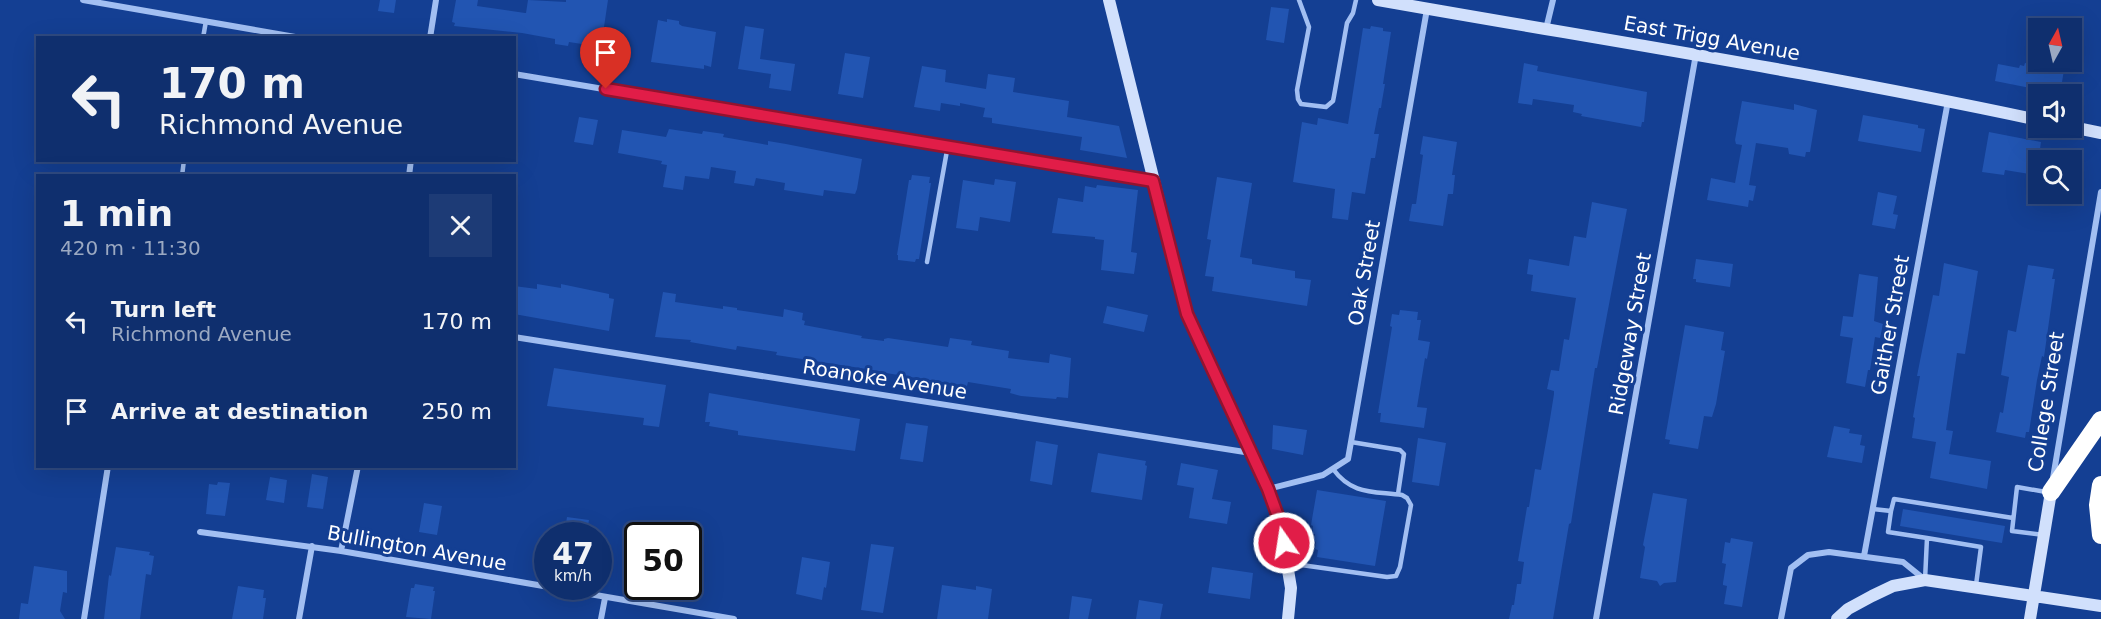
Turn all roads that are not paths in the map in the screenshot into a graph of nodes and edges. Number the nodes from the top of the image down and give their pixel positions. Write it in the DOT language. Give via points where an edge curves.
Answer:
graph roads {
  1 [pos="83,0"];
  2 [pos="436,0"];
  3 [pos="1109,0"];
  4 [pos="1299,0"];
  5 [pos="1356,0"];
  6 [pos="1378,0"];
  7 [pos="1552,0"];
  8 [pos="1427,9"];
  9 [pos="206,21"];
  10 [pos="1546,29"];
  11 [pos="203,36"];
  12 [pos="290,36"];
  13 [pos="430,36"];
  14 [pos="1696,54"];
  15 [pos="516,74"];
  16 [pos="1948,100"];
  17 [pos="2028,118"];
  18 [pos="2082,129"];
  19 [pos="2101,133"];
  20 [pos="948,145"];
  21 [pos="1153,181"];
  22 [pos="2101,192"];
  23 [pos="927,262"];
  24 [pos="516,338"];
  25 [pos="2101,420"];
  26 [pos="1351,442"];
  27 [pos="1251,453"];
  28 [pos="108,468"];
  29 [pos="358,468"];
  30 [pos="1333,469"];
  31 [pos="2101,485"];
  32 [pos="1268,489"];
  33 [pos="2051,492"];
  34 [pos="1398,494"];
  35 [pos="1873,509"];
  36 [pos="1892,511"];
  37 [pos="2013,518"];
  38 [pos="200,532"];
  39 [pos="2045,535"];
  40 [pos="2101,535"];
  41 [pos="1926,538"];
  42 [pos="312,546"];
  43 [pos="341,551"];
  44 [pos="1864,556"];
  45 [pos="1287,563"];
  46 [pos="1924,580"];
  47 [pos="534,585"];
  48 [pos="1975,587"];
  49 [pos="2033,596"];
  50 [pos="612,599"];
  51 [pos="605,600"];
  52 [pos="2101,606"];
  53 [pos="84,619"];
  54 [pos="299,619"];
  55 [pos="601,619"];
  56 [pos="734,619"];
  57 [pos="1288,619"];
  58 [pos="1596,619"];
  59 [pos="1781,619"];
  60 [pos="1837,619"];
  61 [pos="2030,619"];
  1 -- 9 [label="street"];
  2 -- 13 [label="street"];
  3 -- 21 [label="main road"];
  4 -- 5 [label="lane" via="1309,27 1298,99 1301,104 1326,107 1333,101 1347,23"];
  6 -- 8 [label="main road, East Trigg Avenue"];
  7 -- 10 [label="street"];
  8 -- 10 [label="main road, East Trigg Avenue"];
  8 -- 26 [label="street, Oak Street"];
  9 -- 11 [label="lane"];
  9 -- 12 [label="street"];
  10 -- 14 [label="main road, East Trigg Avenue"];
  14 -- 16 [label="main road, East Trigg Avenue"];
  14 -- 58 [label="street, Ridgeway Street"];
  15 -- 20 [label="street"];
  16 -- 17 [label="main road, East Trigg Avenue"];
  16 -- 35 [label="street, Gaither Street"];
  18 -- 19 [label="main road"];
  20 -- 21 [label="street"];
  20 -- 23 [label="lane"];
  21 -- 27 [label="main road" via="1187,314"];
  22 -- 33 [label="street, College Street"];
  24 -- 27 [label="street, Roanoke Avenue"];
  25 -- 33 [label="highway"];
  26 -- 30 [label="street, Oak Street" via="1348,459"];
  26 -- 34 [label="lane" via="1400,450 1404,454"];
  27 -- 32 [label="main road"];
  28 -- 53 [label="street"];
  29 -- 43 [label="street"];
  30 -- 32 [label="street"];
  30 -- 34 [label="lane" via="1354,488"];
  31 -- 40 [label="highway"];
  32 -- 45 [label="main road" via="1280,522"];
  33 -- 37 [label="lane" via="2017,488"];
  33 -- 39 [label="main road, College Street"];
  34 -- 45 [label="lane" via="1407,498 1411,506 1396,576"];
  35 -- 36 [label="lane"];
  35 -- 44 [label="street, Gaither Street"];
  36 -- 37 [label="lane" via="1894,499"];
  36 -- 41 [label="lane" via="1888,532"];
  37 -- 39 [label="lane" via="2012,531"];
  38 -- 42 [label="street, Bullington Avenue"];
  39 -- 49 [label="main road, College Street"];
  41 -- 46 [label="lane"];
  41 -- 48 [label="lane" via="1981,547"];
  42 -- 43 [label="street, Bullington Avenue"];
  42 -- 54 [label="street"];
  43 -- 47 [label="street, Bullington Avenue"];
  44 -- 46 [label="street" via="1903,562"];
  44 -- 59 [label="street" via="1829,552 1808,555 1791,568"];
  45 -- 57 [label="main road" via="1291,588"];
  46 -- 48 [label="main road"];
  46 -- 60 [label="main road" via="1893,586 1848,609"];
  48 -- 49 [label="main road"];
  49 -- 52 [label="main road"];
  49 -- 61 [label="main road, College Street"];
  50 -- 56 [label="street, Bullington Avenue"];
  51 -- 55 [label="street"];
}
